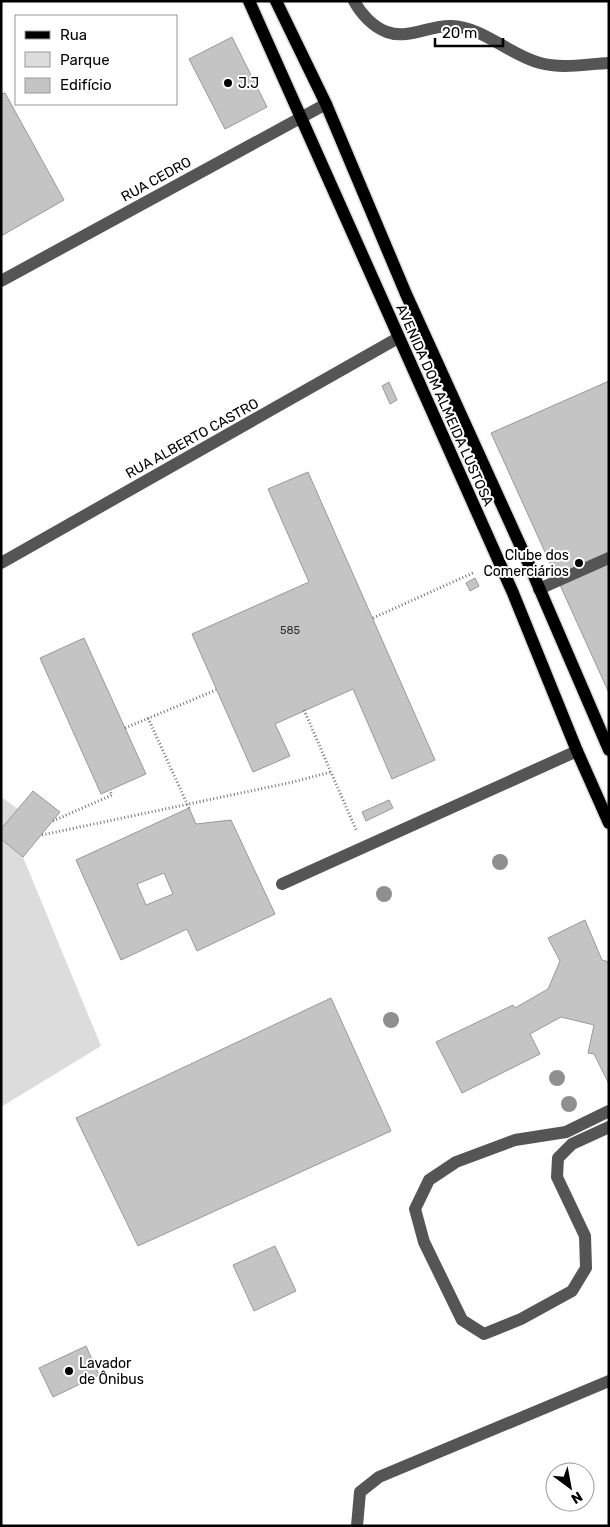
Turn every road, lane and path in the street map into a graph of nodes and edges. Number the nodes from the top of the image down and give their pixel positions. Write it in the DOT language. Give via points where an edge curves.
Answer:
graph roads {
  1 [pos="249,1"];
  2 [pos="276,1"];
  3 [pos="354,1"];
  4 [pos="609,63"];
  5 [pos="326,104"];
  6 [pos="301,117"];
  7 [pos="1,281"];
  8 [pos="398,338"];
  9 [pos="609,558"];
  10 [pos="1,563"];
  11 [pos="474,572"];
  12 [pos="539,589"];
  13 [pos="373,618"];
  14 [pos="216,690"];
  15 [pos="304,710"];
  16 [pos="148,718"];
  17 [pos="125,728"];
  18 [pos="609,750"];
  19 [pos="577,751"];
  20 [pos="331,772"];
  21 [pos="110,791"];
  22 [pos="186,804"];
  23 [pos="189,808"];
  24 [pos="607,815"];
  25 [pos="53,820"];
  26 [pos="42,835"];
  27 [pos="363,847"];
  28 [pos="282,884"];
  29 [pos="609,1111"];
  30 [pos="609,1127"];
  31 [pos="609,1381"];
  32 [pos="357,1526"];
  1 -- 6 [label="main road, AVENIDA DOM ALMEIDA LUSTOSA"];
  2 -- 5 [label="main road, AVENIDA DOM ALMEIDA LUSTOSA"];
  3 -- 4 [label="street" via="374,26 388,33 406,34 438,26 453,26 470,29 539,63 560,66"];
  5 -- 6 [label="street, RUA CEDRO"];
  5 -- 12 [label="main road, AVENIDA DOM ALMEIDA LUSTOSA" via="406,294"];
  6 -- 7 [label="street, RUA CEDRO"];
  6 -- 8 [label="main road, AVENIDA DOM ALMEIDA LUSTOSA"];
  8 -- 10 [label="street, RUA ALBERTO CASTRO"];
  8 -- 19 [label="main road, AVENIDA DOM ALMEIDA LUSTOSA" via="509,585"];
  9 -- 12 [label="street"];
  11 -- 13 [label="path"];
  12 -- 18 [label="main road, AVENIDA DOM ALMEIDA LUSTOSA"];
  14 -- 16 [label="path"];
  15 -- 20 [label="path"];
  16 -- 17 [label="path"];
  16 -- 22 [label="path"];
  19 -- 24 [label="main road, AVENIDA DOM ALMEIDA LUSTOSA"];
  19 -- 27 [label="street"];
  20 -- 22 [label="path"];
  20 -- 27 [label="path"];
  21 -- 25 [label="path" via="112,795"];
  22 -- 23 [label="path"];
  22 -- 26 [label="path"];
  27 -- 28 [label="street"];
  29 -- 30 [label="street" via="566,1132 515,1140 456,1162 429,1180 414,1208 424,1242 462,1320 484,1334 521,1319 572,1291 586,1268 585,1236 557,1177 558,1158 572,1144"];
  31 -- 32 [label="street" via="380,1477 360,1492"];
}
